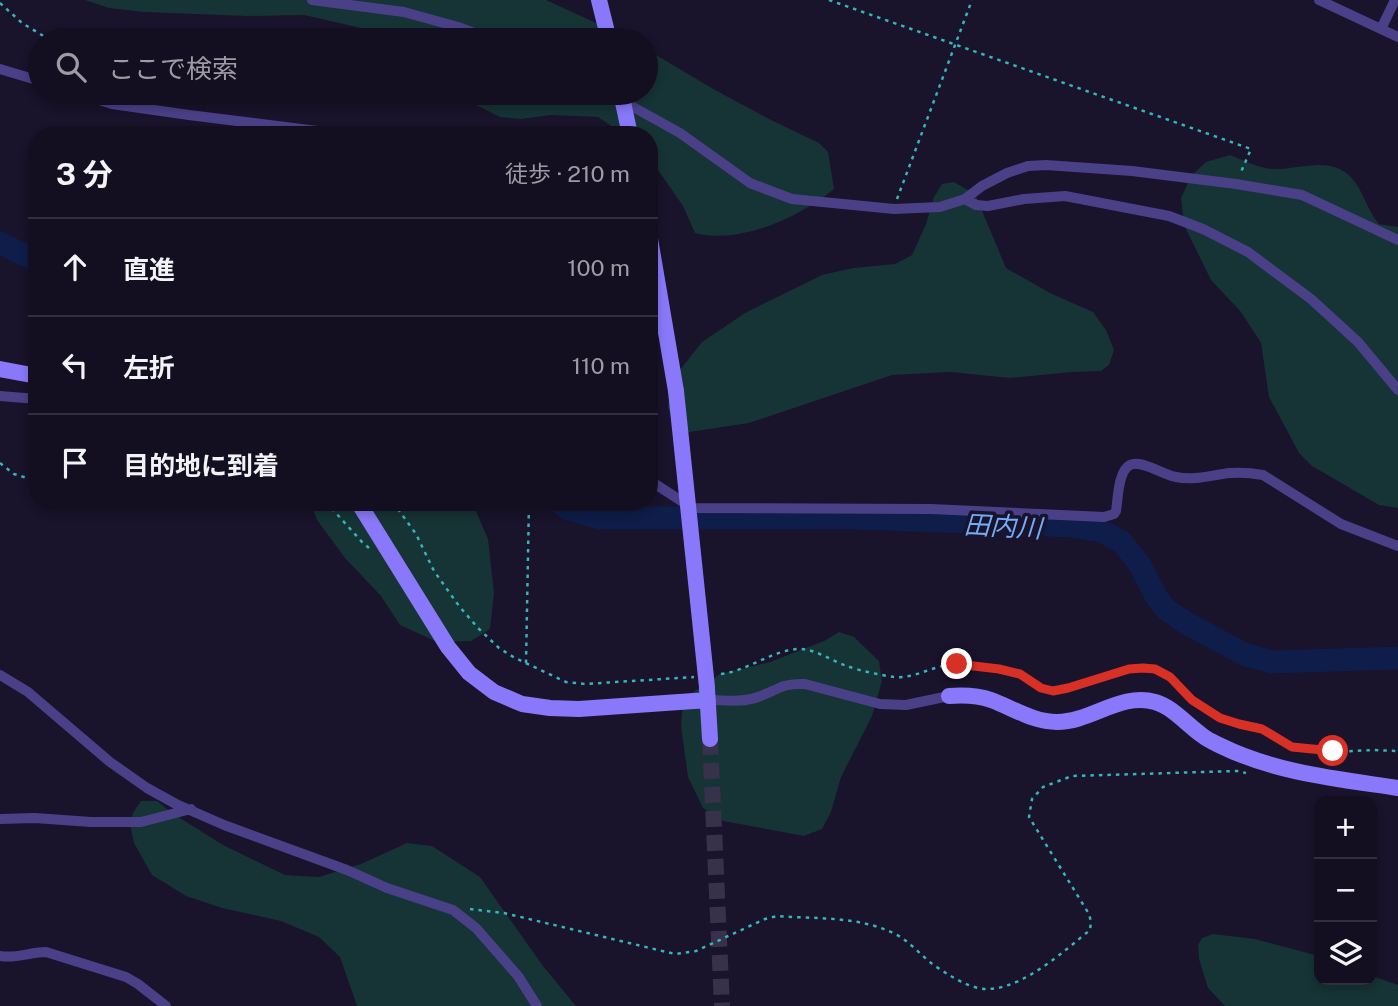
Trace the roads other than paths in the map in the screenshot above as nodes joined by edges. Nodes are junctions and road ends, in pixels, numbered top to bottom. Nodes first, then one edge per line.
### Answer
1 (312, 0) edge
2 (599, 0) edge
3 (1319, 0) edge
4 (1395, 0) edge
5 (461, 28) edge
6 (605, 28) edge
7 (1381, 29) junction
8 (1398, 37) edge
9 (0, 69) edge
10 (28, 77) edge
11 (118, 105) edge
12 (621, 105) edge
13 (634, 105) edge
14 (279, 126) edge
15 (627, 126) edge
16 (965, 199) junction
17 (1398, 240) edge
18 (658, 286) edge
19 (0, 369) edge
20 (28, 372) edge
21 (1398, 390) edge
22 (0, 396) edge
23 (28, 398) edge
24 (658, 486) edge
25 (364, 511) edge
26 (1398, 546) edge
27 (0, 675) edge
28 (707, 684) junction
29 (949, 696) joint
30 (710, 738) tunnel mouth
31 (1398, 788) edge
32 (191, 810) junction
33 (0, 819) edge
34 (0, 956) edge
35 (166, 1006) edge
36 (537, 1006) edge

1 - 5 street
2 - 6 street
3 - 7 street
4 - 7 street
7 - 8 street
9 - 10 street
11 - 14 street
12 - 15 street
13 - 16 street
16 - 17 street
16 - 21 street
18 - 28 street, bridge
19 - 20 street
22 - 23 street
24 - 26 street
25 - 28 street
27 - 32 street
28 - 29 street
28 - 30 street
29 - 31 street
32 - 33 street
32 - 36 street
34 - 35 street

